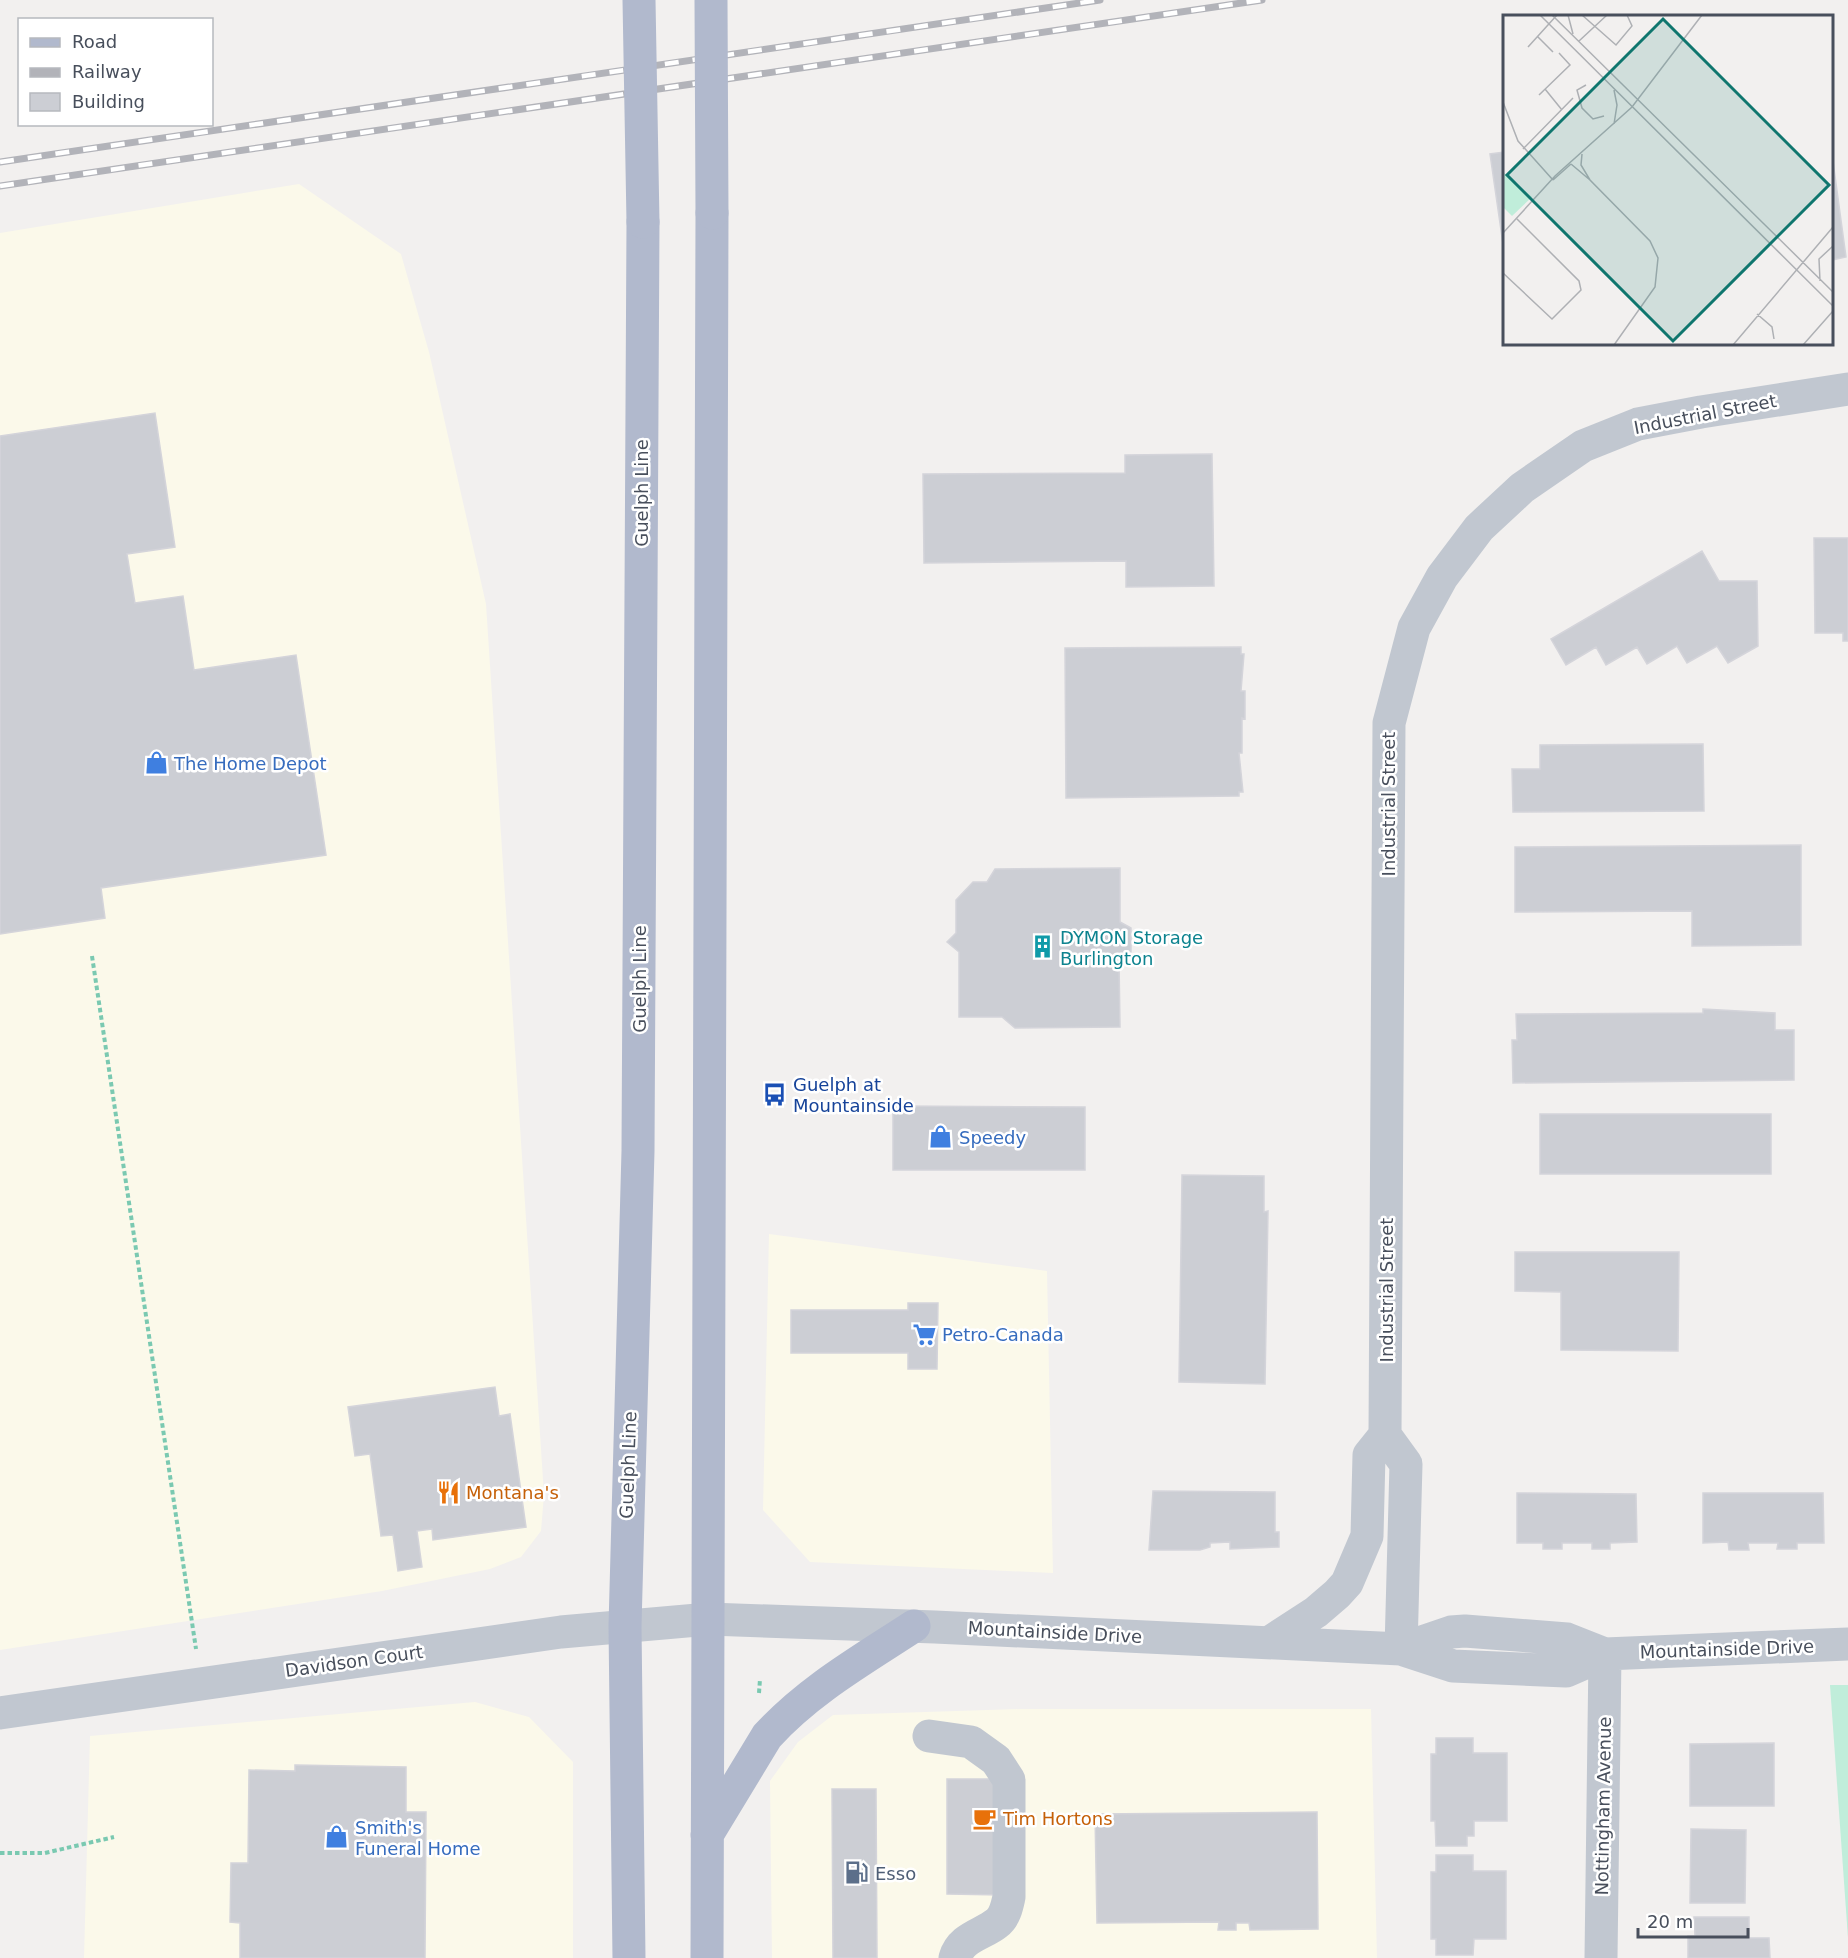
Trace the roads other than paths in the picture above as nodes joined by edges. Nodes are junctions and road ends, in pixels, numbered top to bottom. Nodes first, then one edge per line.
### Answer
1 (639, 0) edge
2 (711, 0) edge
3 (1848, 389) edge
4 (1385, 1435) junction
5 (709, 1619) junction
6 (624, 1626) junction
7 (914, 1626) junction
8 (1270, 1642) junction
9 (1848, 1644) edge
10 (1401, 1649) junction
11 (1605, 1654) junction
12 (0, 1713) edge
13 (929, 1736) dead end
14 (707, 1835) junction
15 (629, 1958) edge
16 (707, 1958) edge
17 (955, 1958) edge
18 (1601, 1958) edge

1 - 6 main road, Guelph Line, bridge
2 - 5 main road, bridge
3 - 4 street, Industrial Street
4 - 8 street
4 - 10 street
5 - 6 street, Davidson Court
5 - 7 street, Mountainside Drive
5 - 14 main road
6 - 12 street, Davidson Court
6 - 15 main road, Guelph Line
7 - 8 street, Mountainside Drive
7 - 14 main road
8 - 10 street, Mountainside Drive
9 - 11 street, Mountainside Drive
10 - 11 street, Mountainside Drive
11 - 18 street, Nottingham Avenue
13 - 17 street
14 - 16 main road

